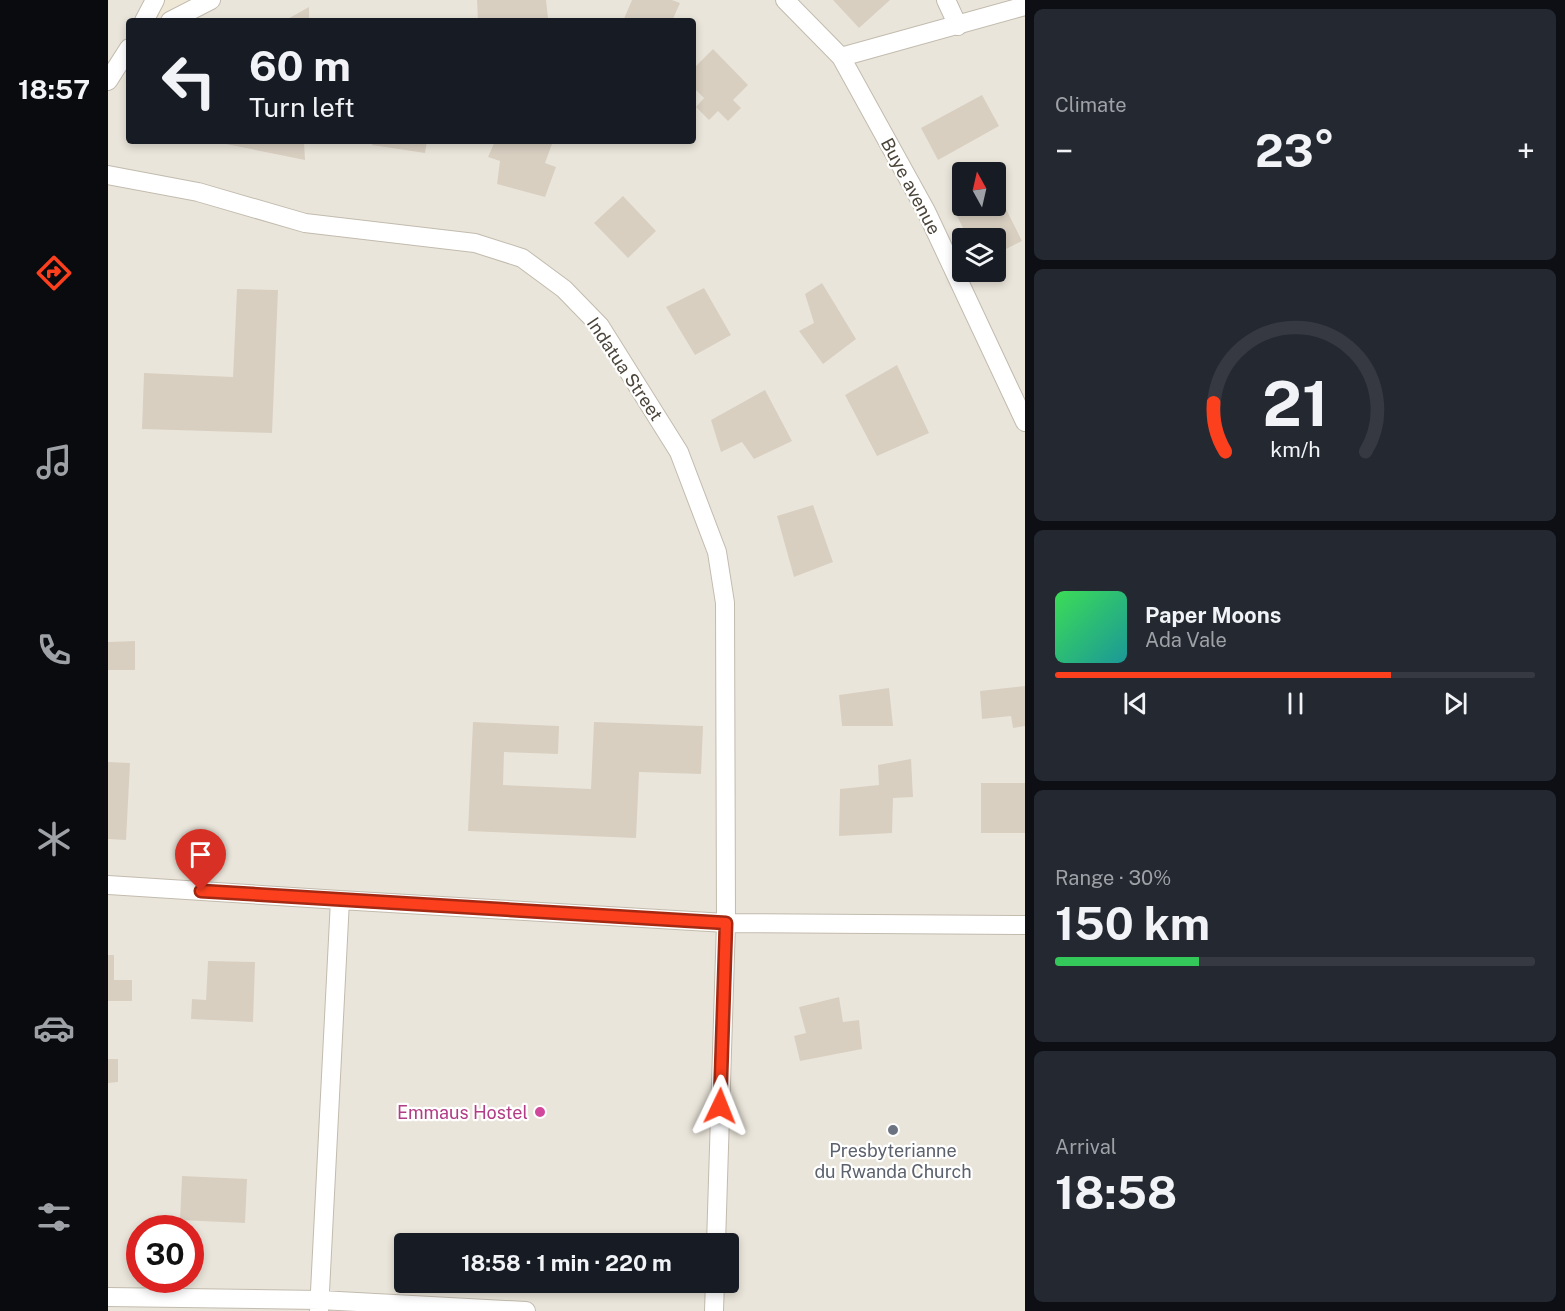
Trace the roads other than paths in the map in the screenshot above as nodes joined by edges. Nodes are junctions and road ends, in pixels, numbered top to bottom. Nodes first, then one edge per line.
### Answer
1 (155, 0) edge
2 (211, 0) edge
3 (785, 0) edge
4 (946, 0) edge
5 (1025, 6) edge
6 (146, 18) edge
7 (176, 18) edge
8 (958, 26) junction
9 (126, 53) edge
10 (841, 57) junction
11 (108, 81) edge
12 (108, 175) edge
13 (1025, 422) edge
14 (108, 885) edge
15 (340, 900) junction
16 (726, 923) junction
17 (1025, 925) edge
18 (716, 1233) edge
19 (715, 1293) edge
20 (108, 1297) edge
21 (320, 1306) edge
22 (526, 1311) edge
23 (714, 1311) edge

1 - 6 street
2 - 7 street
3 - 10 street, Buye avenue
4 - 8 street
5 - 8 street
8 - 10 street
9 - 11 street
10 - 13 street, Buye avenue
12 - 16 street, Indatua Street
14 - 15 street
15 - 16 street
15 - 21 street
16 - 17 street
16 - 18 street, Indatua Street
19 - 23 street
20 - 21 street
21 - 22 street

